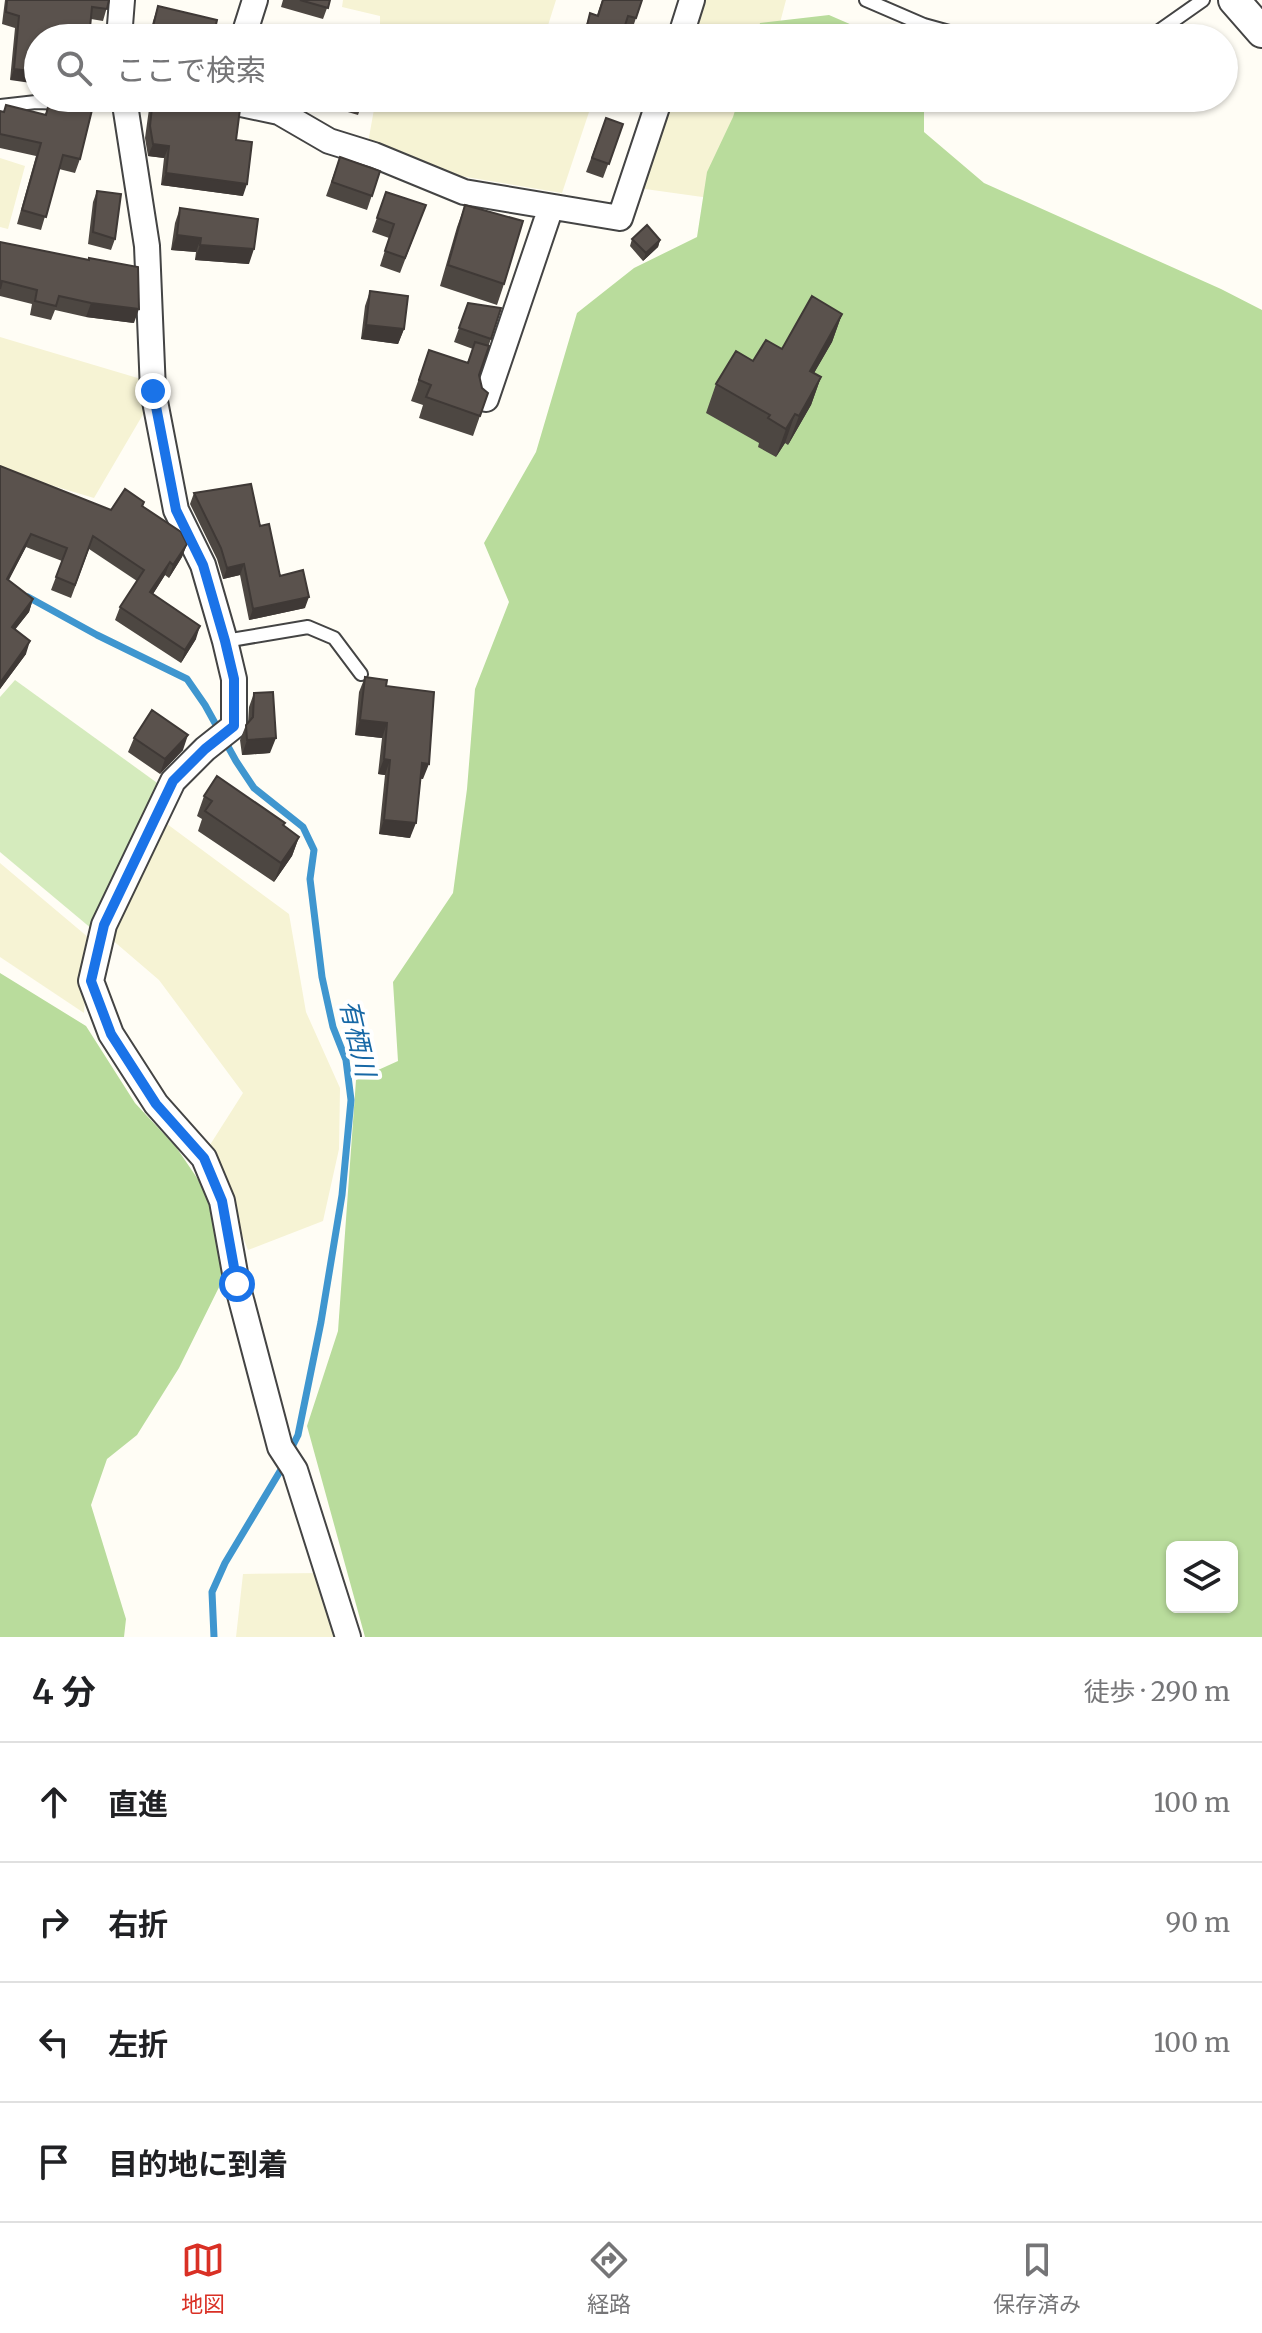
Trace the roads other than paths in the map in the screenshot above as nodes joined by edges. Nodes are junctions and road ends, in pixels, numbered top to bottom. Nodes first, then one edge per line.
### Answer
1 (122, 0) edge
2 (255, 0) edge
3 (692, 0) edge
4 (866, 0) edge
5 (1203, 0) edge
6 (1234, 0) edge
7 (120, 24) edge
8 (247, 24) edge
9 (684, 24) edge
10 (922, 24) edge
11 (1169, 24) edge
12 (1262, 32) edge
13 (24, 103) edge
14 (0, 106) edge
15 (123, 112) edge
16 (279, 112) edge
17 (655, 112) edge
18 (551, 207) junction
19 (486, 399) edge
20 (225, 641) junction
21 (361, 674) dead end
22 (348, 1637) edge

1 - 7 street
2 - 8 street
3 - 9 street
4 - 10 lane
5 - 11 lane
6 - 12 street
13 - 14 lane
15 - 20 street
16 - 18 street
17 - 18 street
18 - 19 street
20 - 21 lane
20 - 22 street

